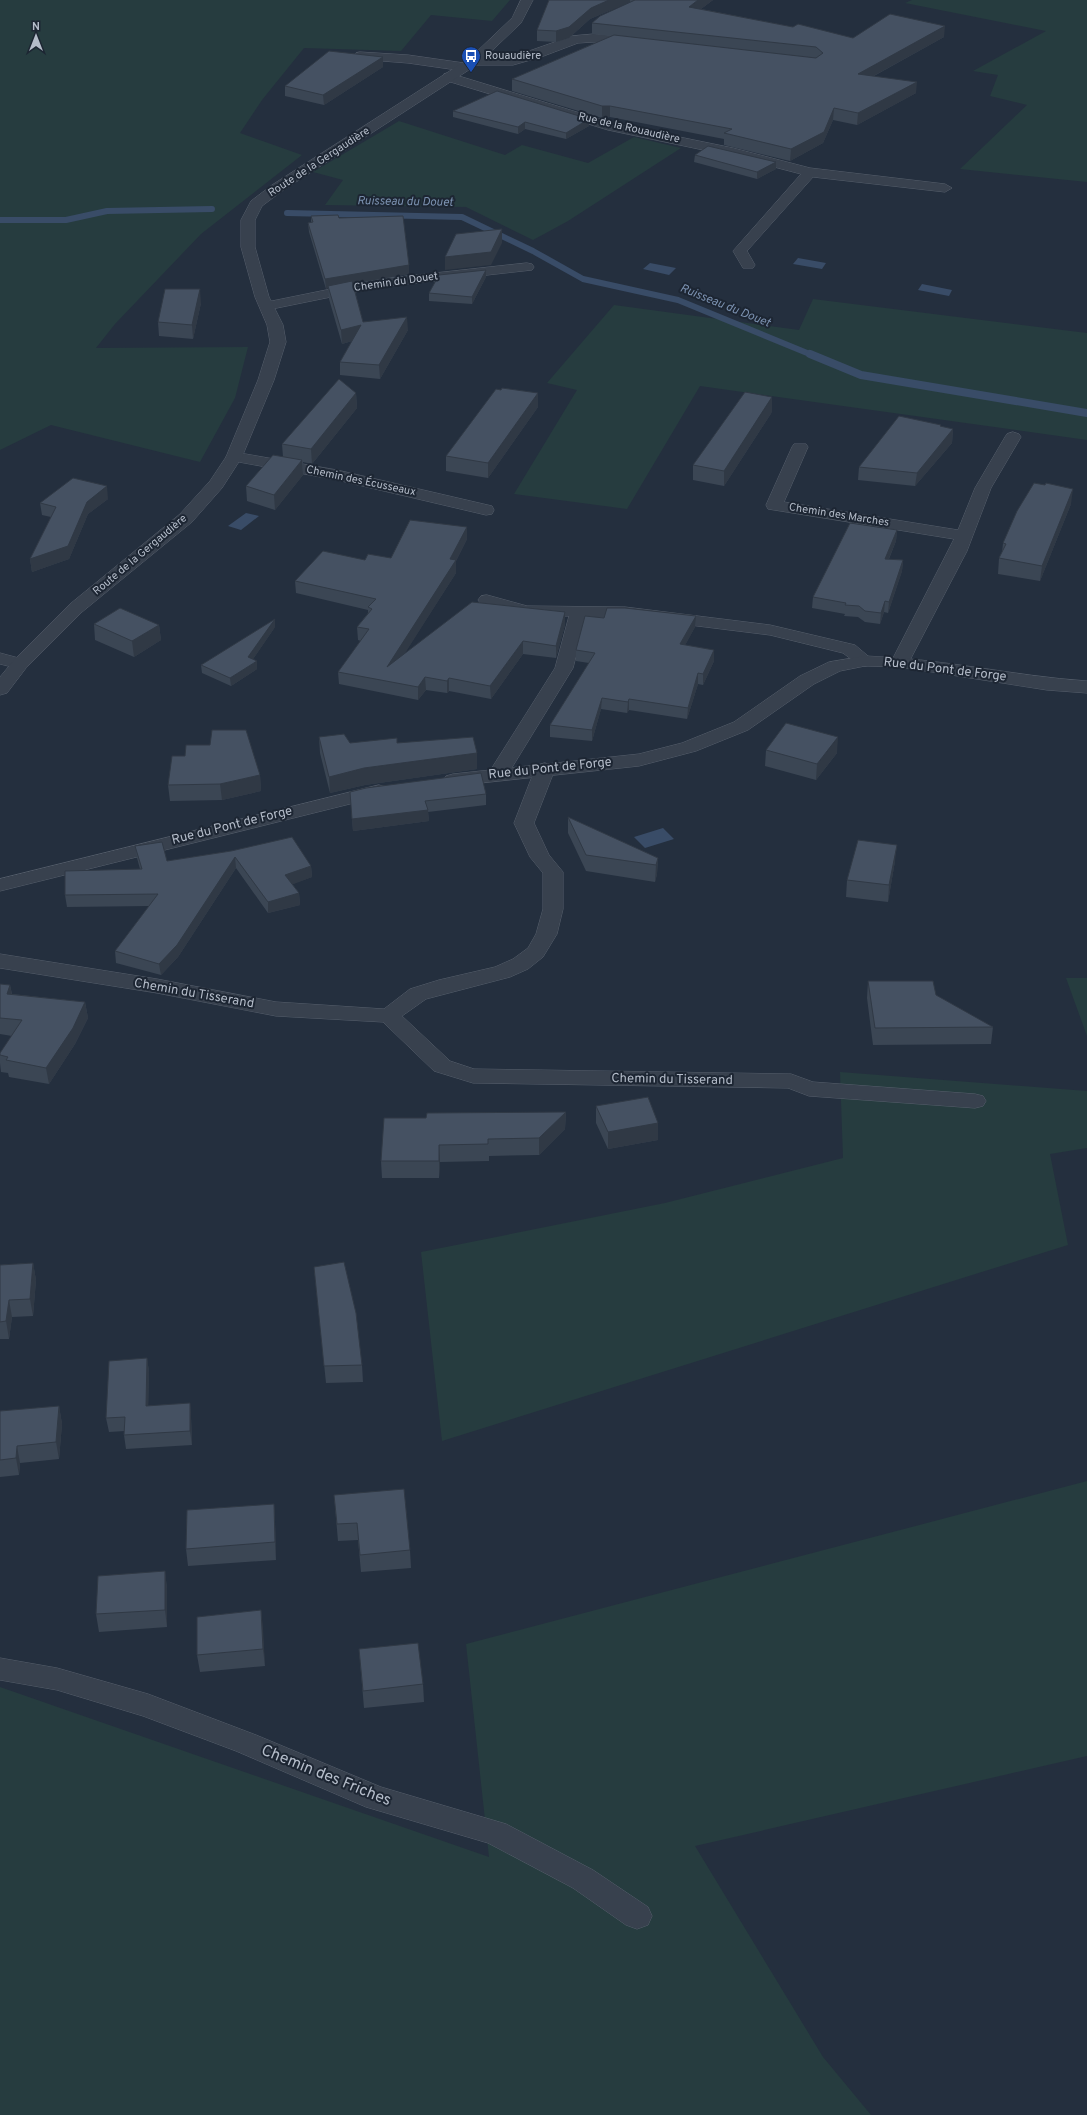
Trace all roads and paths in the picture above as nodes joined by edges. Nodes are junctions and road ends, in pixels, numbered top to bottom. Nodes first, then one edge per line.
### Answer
1 (527, 0) edge
2 (590, 27) dead end
3 (576, 39) junction
4 (651, 44) edge
5 (360, 56) edge
6 (469, 64) junction
7 (449, 77) junction
8 (810, 172) junction
9 (945, 188) dead end
10 (748, 265) dead end
11 (527, 267) dead end
12 (266, 306) junction
13 (1013, 437) dead end
14 (800, 447) dead end
15 (234, 457) junction
16 (486, 510) dead end
17 (965, 536) junction
18 (487, 600) dead end
19 (579, 611) junction
20 (0, 658) edge
21 (865, 661) junction
22 (900, 662) junction
23 (20, 664) junction
24 (1087, 688) edge
25 (0, 689) edge
26 (545, 769) junction
27 (498, 774) junction
28 (435, 783) edge
29 (396, 788) edge
30 (0, 885) edge
31 (0, 961) edge
32 (389, 1016) junction
33 (975, 1101) dead end
34 (0, 1669) edge
35 (637, 1916) dead end

1 - 6 street, Route de la Gergaudière
2 - 3 street
3 - 4 street
3 - 6 street
5 - 6 street
6 - 7 street, Route de la Gergaudière
7 - 8 street, Rue de la Rouaudière
7 - 12 street, Route de la Gergaudière
8 - 9 street, Rue de la Rouaudière
8 - 10 street
11 - 12 street, Chemin du Douet
12 - 15 street, Route de la Gergaudière
13 - 17 street
14 - 17 street, Chemin des Marches
15 - 16 street, Chemin des Écusseaux
15 - 23 street, Route de la Gergaudière
17 - 22 street
18 - 19 street
19 - 21 street
19 - 27 street
20 - 23 street
21 - 22 street, Rue du Pont de Forge
21 - 26 street, Rue du Pont de Forge
22 - 24 street, Rue du Pont de Forge
23 - 25 street, Route de la Gergaudière
26 - 27 street, Rue du Pont de Forge
26 - 32 street
27 - 28 street, Rue du Pont de Forge
29 - 30 street, Rue du Pont de Forge
31 - 32 street, Chemin du Tisserand
32 - 33 street, Chemin du Tisserand
34 - 35 street, Chemin des Friches

